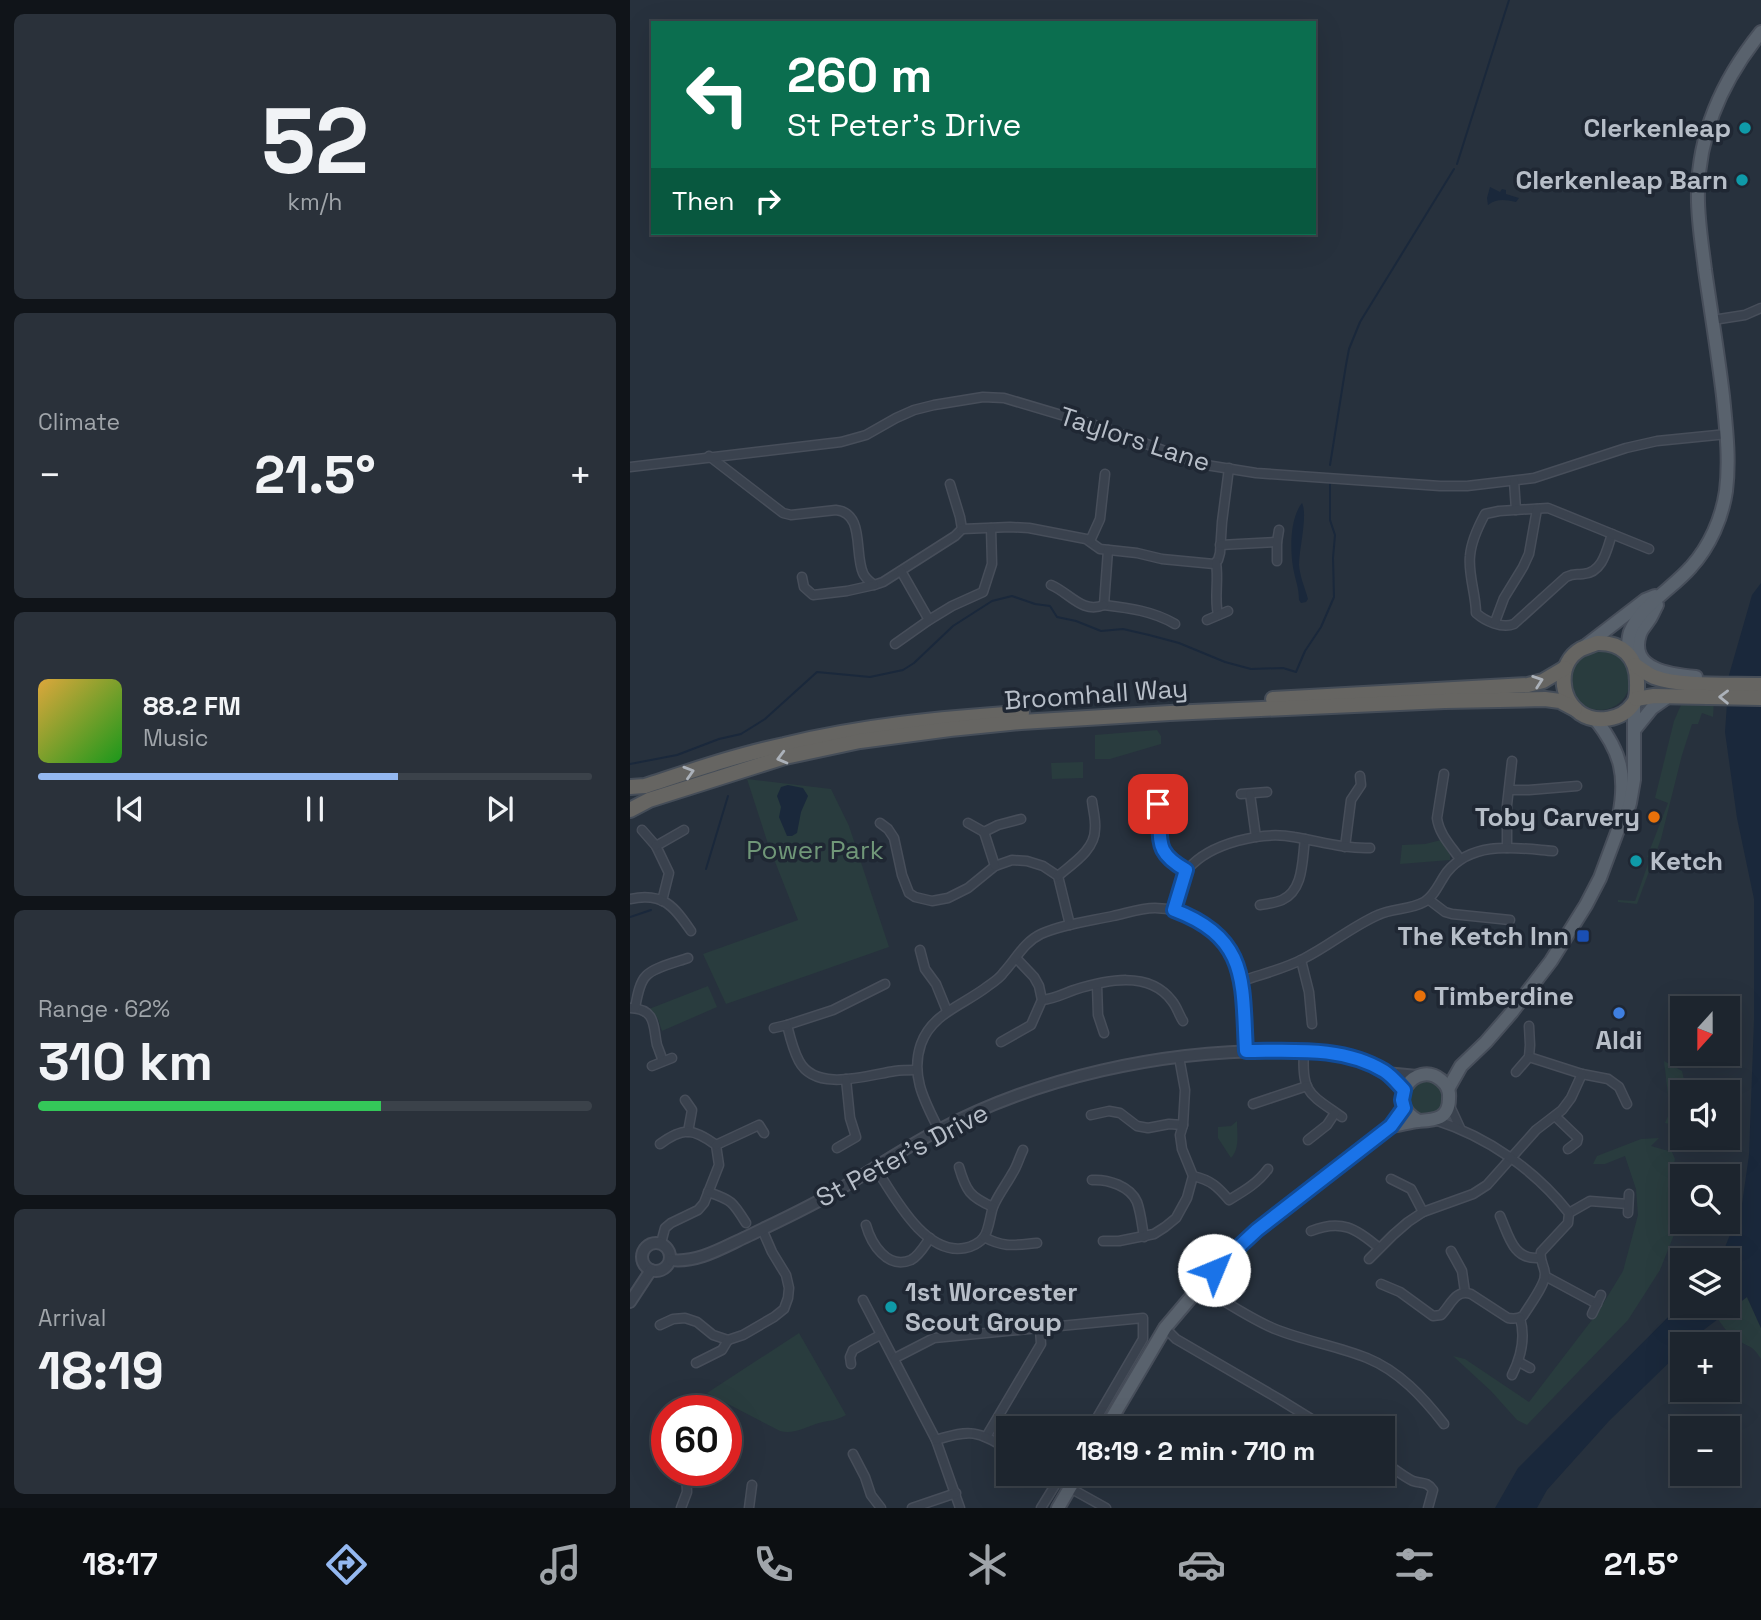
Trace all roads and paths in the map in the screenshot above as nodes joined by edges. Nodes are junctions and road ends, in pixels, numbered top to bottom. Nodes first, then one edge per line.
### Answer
1 (1761, 32) edge
2 (1761, 308) edge
3 (1713, 320) junction
4 (1727, 434) junction
5 (709, 456) junction
6 (630, 467) edge
7 (1229, 468) junction
8 (1105, 474) dead end
9 (1514, 481) junction
10 (950, 484) dead end
11 (1537, 509) junction
12 (1516, 510) junction
13 (991, 528) junction
14 (961, 529) junction
15 (1279, 530) dead end
16 (1612, 534) junction
17 (1090, 541) junction
18 (1277, 542) junction
19 (1220, 545) junction
20 (1650, 549) dead end
21 (1108, 550) junction
22 (1277, 561) dead end
23 (1216, 563) junction
24 (901, 571) junction
25 (802, 577) dead end
26 (874, 585) junction
27 (1051, 585) dead end
28 (1663, 592) junction
29 (1104, 605) junction
30 (1228, 611) dead end
31 (1218, 615) junction
32 (929, 620) junction
33 (1207, 620) dead end
34 (1494, 622) junction
35 (1175, 624) dead end
36 (895, 644) dead end
37 (1581, 649) junction
38 (1631, 659) junction
39 (1565, 668) junction
40 (1698, 680) junction
41 (1761, 685) edge
42 (1669, 696) junction
43 (1761, 698) edge
44 (1635, 701) junction
45 (1575, 709) junction
46 (1596, 720) junction
47 (1634, 730) junction
48 (1513, 761) dead end
49 (1444, 774) dead end
50 (1161, 782) dead end
51 (1364, 783) dead end
52 (1577, 786) dead end
53 (630, 788) edge
54 (1510, 790) junction
55 (1267, 792) dead end
56 (1091, 801) dead end
57 (630, 810) edge
58 (1021, 819) dead end
59 (894, 820) dead end
60 (880, 823) dead end
61 (968, 823) dead end
62 (1619, 827) junction
63 (888, 829) junction
64 (684, 830) dead end
65 (642, 831) dead end
66 (984, 832) junction
67 (1256, 836) junction
68 (1306, 839) junction
69 (656, 846) junction
70 (1345, 847) junction
71 (1370, 848) dead end
72 (1507, 848) junction
73 (1553, 850) dead end
74 (1460, 859) junction
75 (995, 866) junction
76 (1186, 870) junction
77 (1058, 876) junction
78 (630, 899) edge
79 (1428, 900) junction
80 (662, 901) junction
81 (1174, 910) junction
82 (1270, 914) dead end
83 (1510, 920) dead end
84 (1070, 925) junction
85 (691, 931) dead end
86 (920, 950) dead end
87 (688, 958) dead end
88 (1016, 958) junction
89 (1301, 960) junction
90 (1242, 981) junction
91 (885, 984) dead end
92 (1097, 985) junction
93 (1042, 1000) junction
94 (632, 1008) edge
95 (947, 1011) junction
96 (1170, 1020) dead end
97 (1312, 1024) dead end
98 (787, 1025) junction
99 (1031, 1025) junction
100 (1528, 1026) dead end
101 (774, 1028) dead end
102 (1038, 1032) dead end
103 (1104, 1033) dead end
104 (1001, 1042) dead end
105 (1246, 1051) junction
106 (1304, 1051) junction
107 (1179, 1057) junction
108 (1529, 1057) junction
109 (652, 1066) dead end
110 (1461, 1066) junction
111 (917, 1070) junction
112 (1516, 1072) dead end
113 (1386, 1073) junction
114 (1583, 1074) junction
115 (1417, 1076) junction
116 (1435, 1076) junction
117 (846, 1079) junction
118 (1627, 1081) dead end
119 (1307, 1086) junction
120 (1619, 1087) junction
121 (1448, 1089) junction
122 (1404, 1090) junction
123 (685, 1100) dead end
124 (1253, 1104) dead end
125 (1449, 1104) junction
126 (1627, 1104) dead end
127 (1404, 1108) junction
128 (1091, 1115) dead end
129 (1555, 1116) junction
130 (1435, 1120) junction
131 (1419, 1121) junction
132 (1183, 1125) junction
133 (1391, 1126) junction
134 (1460, 1128) junction
135 (939, 1130) junction
136 (688, 1132) junction
137 (764, 1133) dead end
138 (1587, 1135) dead end
139 (1578, 1138) junction
140 (1308, 1140) dead end
141 (658, 1145) dead end
142 (716, 1145) junction
143 (837, 1148) dead end
144 (1023, 1150) dead end
145 (1568, 1150) dead end
146 (1511, 1157) junction
147 (875, 1167) junction
148 (959, 1167) dead end
149 (1268, 1168) dead end
150 (1193, 1176) junction
151 (1391, 1179) dead end
152 (1092, 1180) dead end
153 (708, 1192) junction
154 (1629, 1194) dead end
155 (1229, 1200) junction
156 (1222, 1206) dead end
157 (993, 1207) junction
158 (1423, 1212) junction
159 (1569, 1213) junction
160 (1500, 1216) dead end
161 (746, 1223) dead end
162 (866, 1225) dead end
163 (762, 1229) junction
164 (1311, 1231) dead end
165 (984, 1237) junction
166 (1144, 1237) junction
167 (930, 1238) junction
168 (1103, 1241) dead end
169 (1037, 1242) dead end
170 (661, 1243) junction
171 (1379, 1248) junction
172 (1450, 1256) dead end
173 (1539, 1258) junction
174 (1369, 1259) dead end
175 (671, 1260) junction
176 (651, 1270) junction
177 (1545, 1276) junction
178 (1401, 1280) dead end
179 (1381, 1284) dead end
180 (1200, 1286) junction
181 (1395, 1289) junction
182 (1465, 1292) junction
183 (863, 1300) dead end
184 (630, 1302) edge
185 (1592, 1314) dead end
186 (1520, 1318) junction
187 (660, 1325) dead end
188 (1040, 1328) junction
189 (1165, 1328) junction
190 (880, 1335) junction
191 (728, 1340) junction
192 (895, 1358) junction
193 (1519, 1362) junction
194 (696, 1363) dead end
195 (851, 1364) dead end
196 (1530, 1368) dead end
197 (1512, 1375) dead end
198 (1098, 1416) edge
199 (1113, 1416) edge
200 (1307, 1416) edge
201 (1444, 1424) dead end
202 (986, 1437) junction
203 (936, 1440) junction
204 (996, 1443) edge
205 (853, 1454) dead end
206 (1395, 1468) edge
207 (752, 1485) dead end
208 (687, 1486) edge
209 (1059, 1486) edge
210 (1063, 1486) edge
211 (1073, 1486) edge
212 (956, 1493) junction
213 (681, 1508) edge
214 (748, 1508) edge
215 (881, 1508) edge
216 (912, 1508) edge
217 (960, 1508) edge
218 (1041, 1508) edge
219 (1058, 1508) edge
220 (1106, 1508) edge
221 (1428, 1508) edge

1 - 3 main road
2 - 3 street
3 - 4 main road
4 - 9 street, Taylors Lane
4 - 28 main road
5 - 6 street, Taylors Lane
5 - 7 street, Taylors Lane
5 - 26 street
7 - 9 street, Taylors Lane
7 - 19 street
8 - 17 street
9 - 12 street
10 - 14 street
11 - 12 street
11 - 16 street
11 - 34 street
12 - 34 street
13 - 14 street
13 - 17 street
13 - 32 street
14 - 24 street
15 - 18 street
16 - 20 street
16 - 34 street
17 - 21 street
18 - 19 street
18 - 22 street
19 - 23 street
21 - 23 street
21 - 29 street
23 - 31 street
24 - 26 street
24 - 32 street
25 - 26 street
27 - 29 street
28 - 37 main road
28 - 38 main road
28 - 40 main road
29 - 35 street
30 - 31 street
31 - 33 street
32 - 36 street
37 - 38 highway
37 - 39 highway
38 - 40 highway
38 - 44 highway
39 - 45 highway
53 -> 39 highway, Broomhall Way
40 - 41 highway
43 -> 42 highway
42 - 44 highway
42 - 47 main road
44 - 46 highway
44 - 47 main road
45 - 46 highway
45 -> 57 highway, Broomhall Way
46 - 62 main road
47 - 62 main road
48 - 54 street
49 - 74 street
50 - 76 street
51 - 70 street
52 - 54 street
54 - 72 street
55 - 67 street
56 - 77 street
58 - 66 street
59 - 63 street
60 - 63 street
61 - 66 street
62 - 110 main road
63 - 75 street
64 - 69 street
65 - 69 street
66 - 75 street
67 - 68 street
67 - 76 street
68 - 70 street
68 - 82 street
69 - 80 street
70 - 71 street
72 - 73 street
72 - 74 street
74 - 79 street
75 - 77 street
76 - 81 street
77 - 84 street
78 - 80 street
79 - 83 street
79 - 89 street
80 - 85 street
81 - 84 street
81 - 90 street
84 - 88 street
86 - 95 street
87 - 94 street
88 - 93 street
88 - 95 street
89 - 90 street
89 - 97 street
90 - 105 street
91 - 98 street
92 - 93 street
92 - 96 street
92 - 103 street
93 - 99 street
94 - 109 street
95 - 111 street
98 - 101 street
98 - 117 street
99 - 102 street
99 - 104 street
100 - 108 street
105 - 106 street, St Peter's Drive
105 - 107 street, St Peter's Drive
106 - 113 street, St Peter's Drive
106 - 119 street
107 - 132 street
107 - 135 street, St Peter's Drive
108 - 112 street
108 - 114 street
110 - 116 main road
110 - 121 main road
111 - 117 street
111 - 135 street
113 - 115 street, St Peter's Drive
113 - 122 street, St Peter's Drive
114 - 120 street
114 - 129 street
115 - 116 main road
115 - 122 main road
116 - 121 main road
117 - 143 street
118 - 120 street
119 - 124 street
119 - 140 street
120 - 126 street
121 - 125 main road
122 - 127 main road
123 - 136 street
125 - 130 main road
125 - 134 street
127 - 131 main road
127 - 133 main road
128 - 132 street
129 - 139 street
129 - 146 street
130 - 131 main road
130 - 134 street
131 - 133 main road
132 - 150 street
133 - 180 main road
134 - 146 street
135 - 147 street, St Peter's Drive
136 - 141 street
136 - 142 street
137 - 142 street
138 - 139 street
139 - 145 street
142 - 153 street
144 - 157 street
146 - 158 street
146 - 159 street
147 - 163 street, St Peter's Drive
147 - 167 street
148 - 157 street
149 - 155 street
150 - 155 street
150 - 166 street
151 - 158 street
152 - 166 street
153 - 161 street
153 - 170 street
154 - 159 street
155 - 156 street
157 - 165 street
158 - 171 street
159 - 173 street
160 - 173 street
162 - 167 street
163 - 175 street, St Peter's Drive
163 - 191 street
164 - 171 street
165 - 167 street
165 - 169 street
166 - 168 street
170 - 175 street
170 - 176 street
171 - 174 street
172 - 182 street
173 - 177 street
175 - 176 street, St Peter's Drive
176 - 184 street
177 - 185 street
177 - 186 street
178 - 181 street
179 - 181 street
180 - 189 main road
180 - 201 street
181 - 182 street
182 - 186 street
183 - 190 street
186 - 193 street
187 - 191 street
188 - 192 street
188 - 198 street
188 - 202 street
189 - 199 main road
189 - 200 street
190 - 192 street
190 - 195 street
191 - 194 street
192 - 203 street
193 - 196 street
193 - 197 street
202 - 203 street
202 - 204 street
203 - 212 street
205 - 215 street
206 - 221 street
207 - 214 street
208 - 213 street
209 - 218 street
210 - 219 main road
211 - 220 street
212 - 216 street
212 - 217 street

